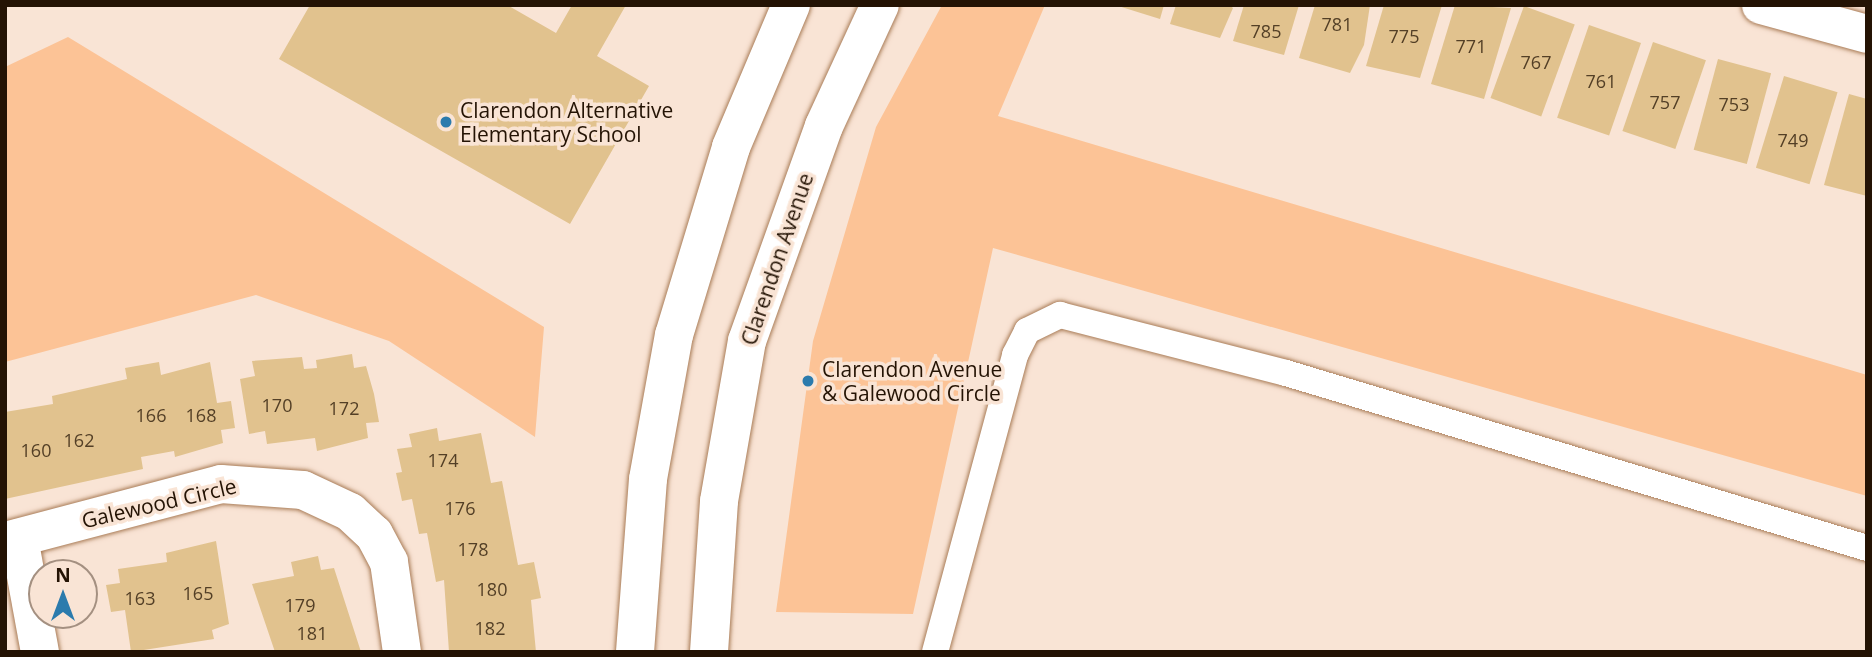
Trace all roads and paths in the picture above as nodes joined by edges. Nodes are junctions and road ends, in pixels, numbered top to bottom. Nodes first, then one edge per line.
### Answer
1 (792, 5) edge
2 (880, 5) edge
3 (1761, 5) edge
4 (1867, 34) edge
5 (12, 540) edge
6 (1867, 548) edge
7 (40, 652) edge
8 (402, 652) edge
9 (635, 652) edge
10 (709, 652) edge
11 (935, 652) edge

1 - 9 main road
2 - 10 main road, Clarendon Avenue
3 - 4 main road
5 - 7 main road, Galewood Circle
5 - 8 main road, Galewood Circle
6 - 11 lane

